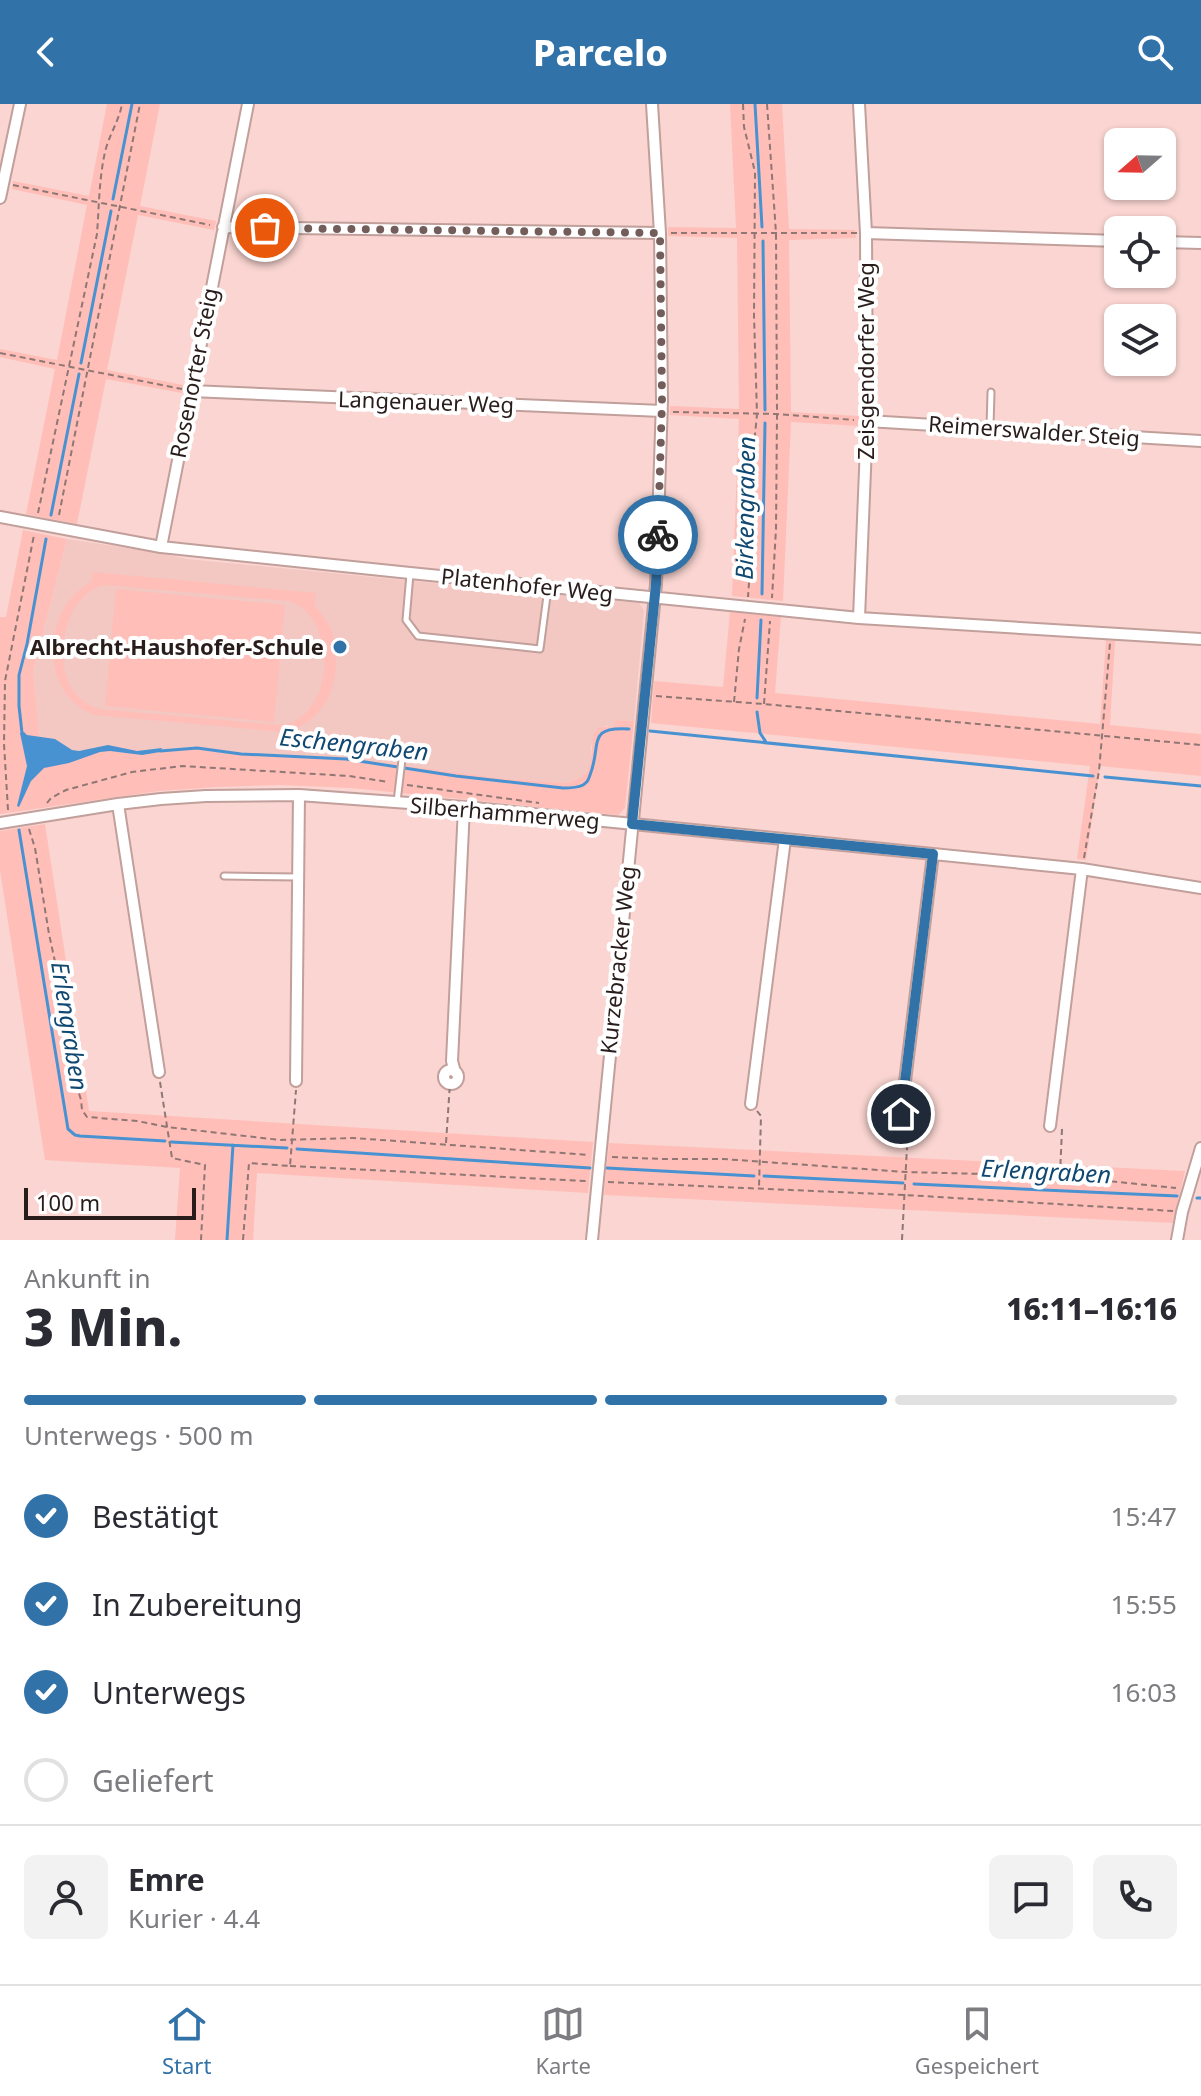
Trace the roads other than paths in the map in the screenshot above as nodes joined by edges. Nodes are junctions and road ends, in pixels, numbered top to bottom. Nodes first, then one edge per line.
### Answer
1 (20, 104) edge
2 (248, 104) edge
3 (652, 104) edge
4 (859, 104) edge
5 (0, 198) edge
6 (223, 227) junction
7 (660, 233) junction
8 (866, 233) junction
9 (1104, 241) edge
10 (1176, 242) edge
11 (1201, 243) edge
12 (191, 391) junction
13 (991, 392) dead end
14 (662, 411) junction
15 (867, 421) junction
16 (990, 428) junction
17 (1201, 441) edge
18 (0, 517) edge
19 (161, 547) junction
20 (410, 573) junction
21 (548, 587) junction
22 (654, 597) junction
23 (859, 618) junction
24 (1201, 639) edge
25 (402, 754) dead end
26 (299, 795) junction
27 (397, 803) junction
28 (118, 804) junction
29 (464, 807) junction
30 (4, 822) edge
31 (632, 824) junction
32 (785, 839) junction
33 (933, 854) junction
34 (1082, 869) junction
35 (224, 876) dead end
36 (299, 877) junction
37 (1201, 888) edge
38 (452, 1068) dead end
39 (159, 1072) road end
40 (296, 1081) road end
41 (751, 1104) road end
42 (901, 1114) road end
43 (1050, 1126) road end
44 (1201, 1148) edge
45 (592, 1240) edge
46 (1177, 1240) edge

1 - 5 street
2 - 6 street, Rosenorter Steig
3 - 7 street, Kurzebracker Weg
4 - 8 street, Zeisgendorfer Weg
6 - 7 street
6 - 12 street, Rosenorter Steig
7 - 14 street, Kurzebracker Weg
8 - 9 street
8 - 15 street, Zeisgendorfer Weg
10 - 11 street
12 - 14 street, Langenauer Weg
12 - 19 street, Rosenorter Steig
13 - 16 lane
14 - 22 street, Kurzebracker Weg
15 - 16 street, Reimerswalder Steig
15 - 23 street, Zeisgendorfer Weg
16 - 17 street, Reimerswalder Steig
18 - 19 street, Platenhofer Weg
19 - 20 street, Platenhofer Weg
20 - 21 street, Platenhofer Weg
20 - 21 lane
21 - 22 street, Platenhofer Weg
22 - 23 street, Platenhofer Weg
22 - 31 street, Kurzebracker Weg
23 - 24 street, Platenhofer Weg
25 - 27 lane
26 - 27 street, Silberhammerweg
26 - 28 street, Silberhammerweg
26 - 36 street
27 - 29 street, Silberhammerweg
28 - 30 street, Silberhammerweg
28 - 39 street
29 - 31 street, Silberhammerweg
29 - 38 street
31 - 32 street, Silberhammerweg
31 - 45 street, Kurzebracker Weg
32 - 33 street, Silberhammerweg
32 - 41 street
33 - 34 street, Silberhammerweg
33 - 42 street
34 - 37 street, Silberhammerweg
34 - 43 street
35 - 36 lane
36 - 40 street
44 - 46 street

